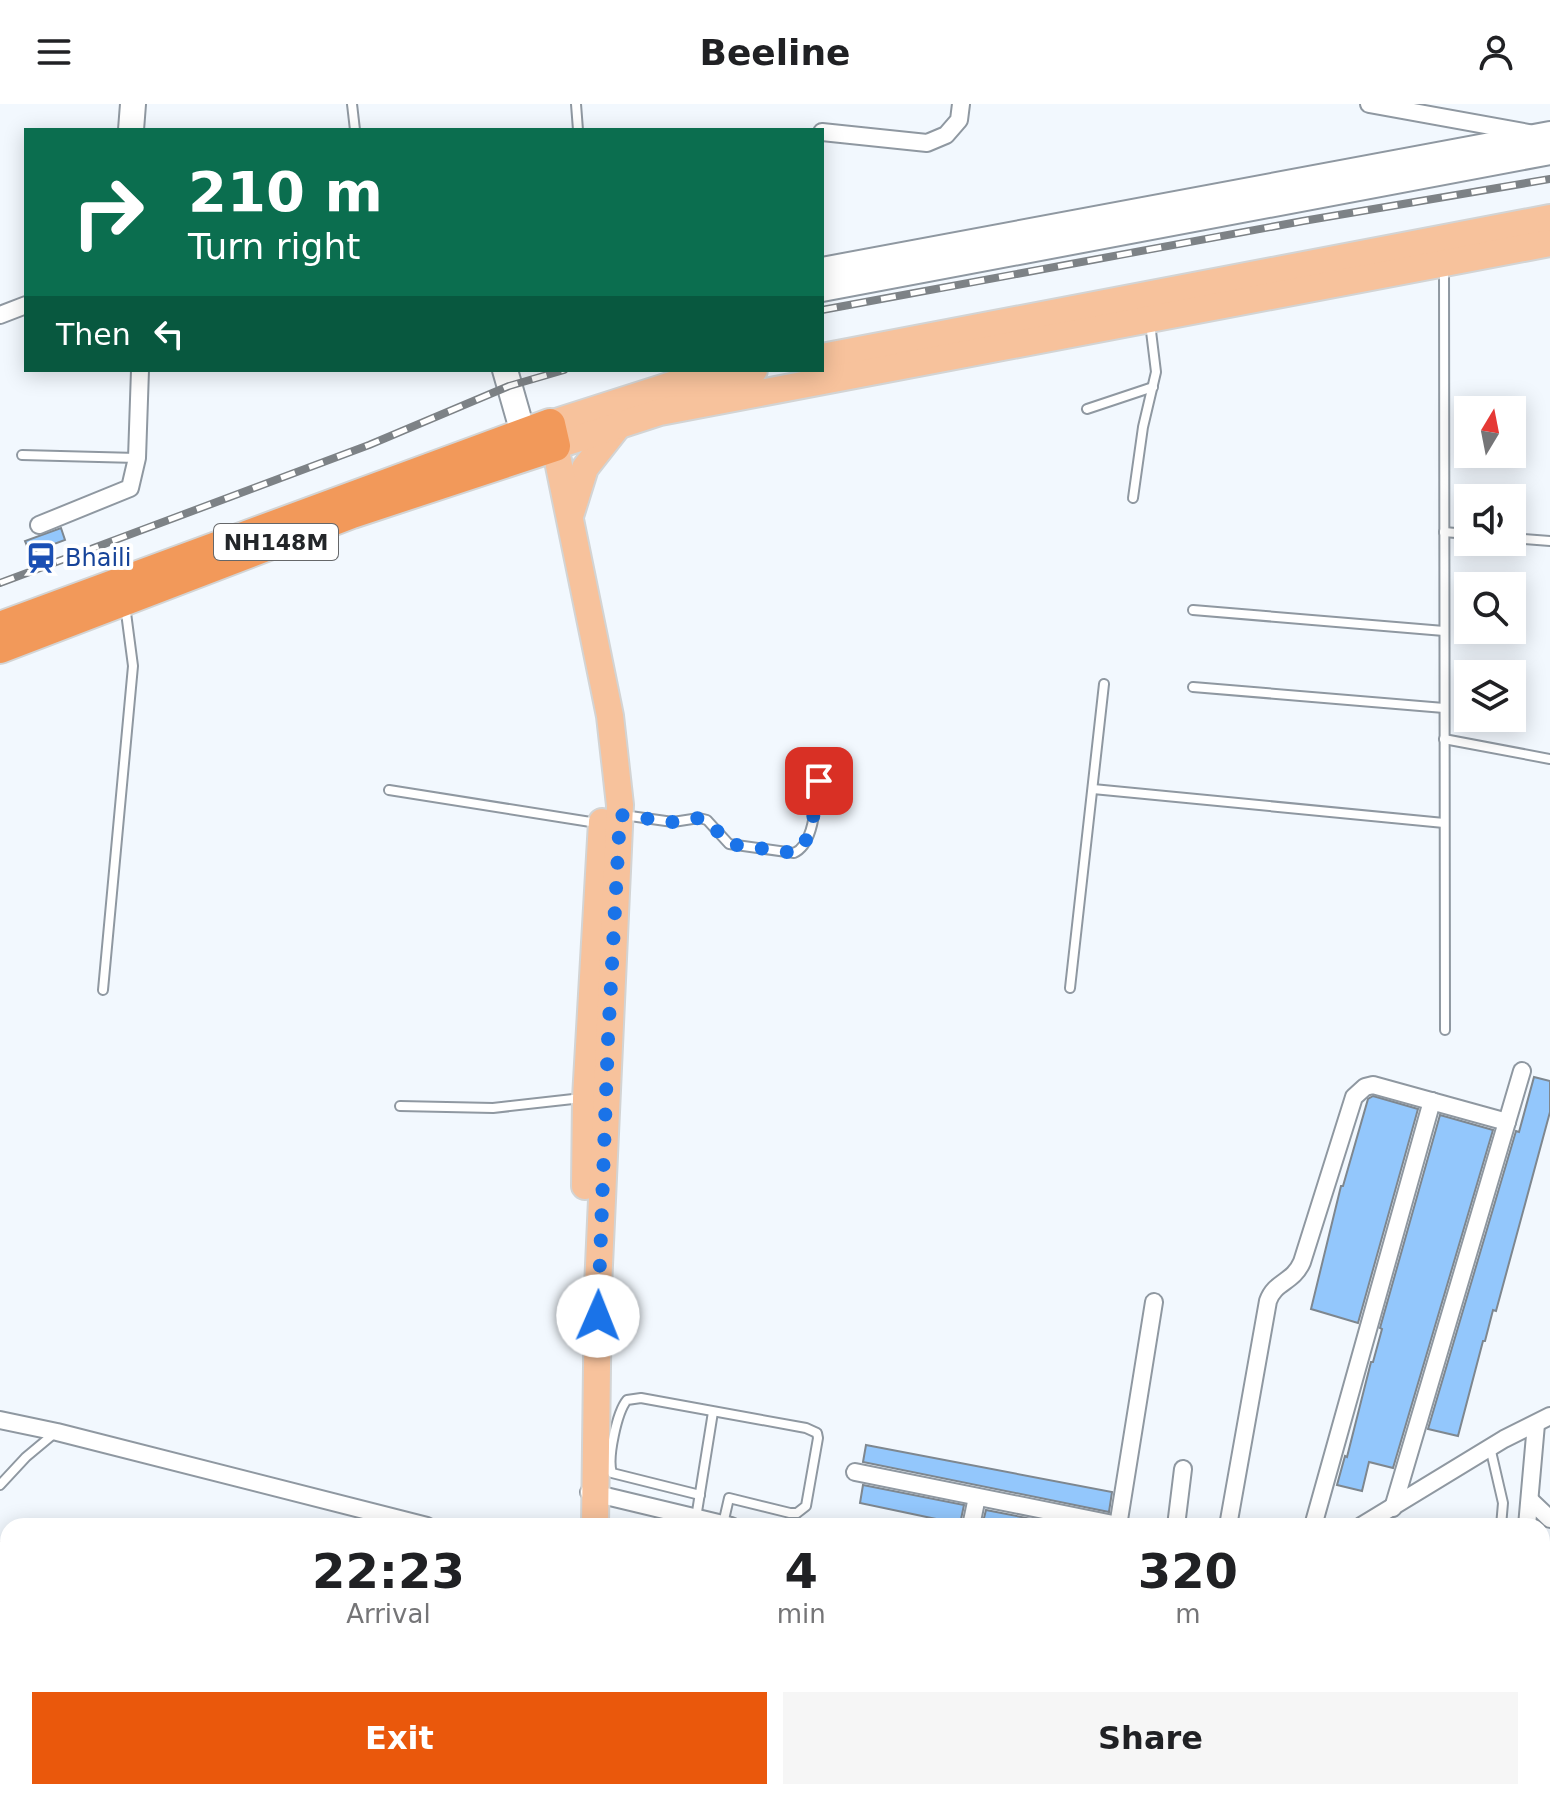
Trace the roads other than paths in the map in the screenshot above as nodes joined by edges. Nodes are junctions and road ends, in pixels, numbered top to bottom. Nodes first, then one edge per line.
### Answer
1 (133, 104) edge
2 (352, 104) edge
3 (576, 104) edge
4 (961, 104) edge
5 (1369, 104) edge
6 (131, 128) edge
7 (355, 128) edge
8 (578, 128) edge
9 (824, 132) edge
10 (1548, 140) edge
11 (1550, 218) edge
12 (1550, 243) edge
13 (1444, 263) junction
14 (824, 270) edge
15 (824, 289) edge
16 (24, 306) edge
17 (0, 315) edge
18 (1149, 319) junction
19 (824, 357) edge
20 (140, 372) edge
21 (506, 372) edge
22 (743, 372) edge
23 (1153, 387) junction
24 (1087, 409) dead end
25 (618, 426) junction
26 (541, 436) junction
27 (22, 455) dead end
28 (137, 458) junction
29 (1133, 498) dead end
30 (570, 518) junction
31 (39, 525) dead end
32 (1444, 532) junction
33 (1454, 533) edge
34 (1526, 539) edge
35 (1550, 541) edge
36 (125, 600) junction
37 (1193, 610) dead end
38 (0, 627) edge
39 (1444, 631) junction
40 (0, 648) edge
41 (1104, 684) dead end
42 (1193, 687) dead end
43 (1444, 708) junction
44 (1444, 739) junction
45 (1550, 759) edge
46 (819, 781) dead end
47 (1093, 789) junction
48 (389, 790) dead end
49 (604, 820) junction
50 (1444, 823) junction
51 (1070, 988) dead end
52 (103, 990) dead end
53 (1445, 1030) dead end
54 (1522, 1071) dead end
55 (586, 1098) junction
56 (1432, 1101) junction
57 (400, 1106) dead end
58 (1507, 1122) junction
59 (1154, 1302) dead end
60 (713, 1412) junction
61 (0, 1420) edge
62 (1538, 1423) edge
63 (57, 1432) junction
64 (1497, 1443) junction
65 (1183, 1469) dead end
66 (855, 1472) dead end
67 (0, 1485) edge
68 (590, 1492) junction
69 (700, 1495) junction
70 (977, 1497) junction
71 (1530, 1500) junction
72 (1393, 1508) junction
73 (394, 1518) edge
74 (583, 1518) edge
75 (594, 1518) edge
76 (692, 1518) edge
77 (696, 1518) edge
78 (728, 1518) edge
79 (973, 1518) edge
80 (1079, 1518) edge
81 (1119, 1518) edge
82 (1177, 1518) edge
83 (1229, 1518) edge
84 (1315, 1518) edge
85 (1375, 1518) edge
86 (1502, 1518) edge
87 (1528, 1518) edge
88 (1549, 1518) edge

1 - 6 street
2 - 7 lane
3 - 8 lane
4 - 9 street
5 - 10 street
10 - 14 street
10 - 15 street
11 - 19 main road
12 - 13 main road
13 - 18 main road
13 - 32 lane
16 - 17 street
18 - 23 lane
18 - 25 main road
20 - 28 street
21 - 26 street
22 - 26 main road
23 - 24 lane
23 - 29 lane
25 - 26 main road
25 - 30 main road
26 - 30 main road
26 - 36 highway, NH148M
26 - 38 highway, NH148M
26 - 49 main road
27 - 28 lane
28 - 31 street
30 - 49 main road
32 - 33 lane
32 - 39 lane
34 - 35 lane
36 - 40 highway, NH148M
36 - 52 lane
37 - 39 lane
39 - 43 lane
41 - 47 lane
42 - 43 lane
43 - 44 lane
44 - 45 lane
44 - 50 lane
46 - 49 lane
47 - 50 lane
47 - 51 lane
48 - 49 lane
49 - 55 main road
49 - 68 main road
50 - 53 lane
54 - 58 street
55 - 57 lane
55 - 68 main road
56 - 58 street
56 - 83 street
56 - 84 street
58 - 72 street
59 - 81 street
60 - 69 lane
60 - 69 lane
60 - 78 lane
61 - 63 street
62 - 64 street
62 - 71 street
63 - 67 lane
63 - 73 street
64 - 72 street
64 - 86 lane
65 - 82 street
66 - 70 street
68 - 74 main road
68 - 75 main road
68 - 76 street
69 - 77 lane
70 - 79 street
70 - 80 street
71 - 87 street
71 - 88 street
72 - 85 street

